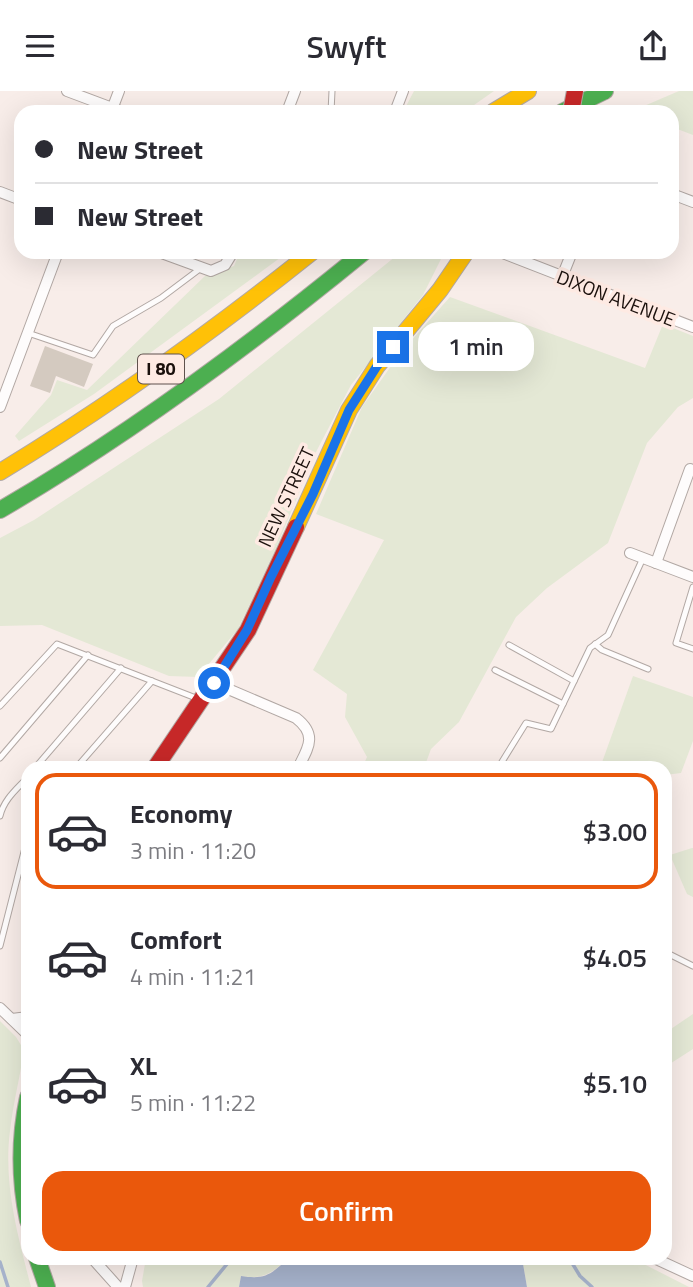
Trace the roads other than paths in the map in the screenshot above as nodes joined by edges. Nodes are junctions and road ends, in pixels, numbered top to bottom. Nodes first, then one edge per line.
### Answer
1 (67, 91) edge
2 (528, 91) edge
3 (605, 91) edge
4 (101, 105) edge
5 (505, 105) edge
6 (576, 105) edge
7 (55, 259) edge
8 (178, 259) edge
9 (230, 259) edge
10 (303, 259) edge
11 (355, 259) edge
12 (461, 259) edge
13 (517, 259) edge
14 (569, 259) edge
15 (196, 266) junction
16 (562, 277) junction
17 (693, 327) edge
18 (28, 333) junction
19 (0, 407) edge
20 (690, 469) dead end
21 (0, 471) edge
22 (0, 510) edge
23 (630, 553) dead end
24 (643, 558) junction
25 (656, 563) junction
26 (693, 577) edge
27 (693, 587) edge
28 (509, 645) dead end
29 (594, 645) junction
30 (693, 649) edge
31 (88, 655) junction
32 (121, 669) junction
33 (648, 669) dead end
34 (495, 670) dead end
35 (152, 681) junction
36 (574, 681) junction
37 (214, 683) junction
38 (202, 701) junction
39 (563, 704) junction
40 (0, 706) edge
41 (0, 758) edge
42 (41, 761) edge
43 (82, 761) edge
44 (160, 761) edge
45 (301, 761) edge
46 (502, 761) edge
47 (21, 784) edge
48 (0, 816) edge
49 (21, 864) edge
50 (0, 946) edge
51 (672, 956) edge
52 (693, 966) edge
53 (0, 1008) edge
54 (21, 1018) edge
55 (12, 1019) junction
56 (21, 1028) edge
57 (21, 1137) edge
58 (21, 1163) edge
59 (39, 1265) edge
60 (98, 1265) edge
61 (131, 1265) edge
62 (669, 1265) edge
63 (693, 1276) edge
64 (47, 1287) edge
65 (118, 1287) edge
66 (125, 1287) edge

1 - 4 street
2 - 5 main road
3 - 6 main road
7 - 18 street
8 - 15 street
9 - 15 street
10 - 21 main road, I 80
11 - 22 main road, I 80
12 - 37 main road, NEW STREET
13 - 16 street, DIXON AVENUE
14 - 16 street
15 - 18 lane
16 - 17 street, DIXON AVENUE
18 - 19 street
20 - 25 street
23 - 24 street
24 - 25 street
24 - 29 lane
25 - 26 street
27 - 30 lane
28 - 36 lane
29 - 33 lane
29 - 36 lane
31 - 32 lane
31 - 40 lane
31 - 41 lane
32 - 35 lane
32 - 42 lane
34 - 39 lane
35 - 38 lane
35 - 43 lane
36 - 39 lane
37 - 38 main road, NEW STREET
37 - 45 street
38 - 44 main road, NEW STREET
39 - 46 lane
47 - 48 lane
49 - 50 lane
51 - 52 lane
53 - 55 street
54 - 55 street
55 - 56 street
57 - 58 main road
59 - 64 main road
60 - 65 street
61 - 66 street
62 - 63 street

